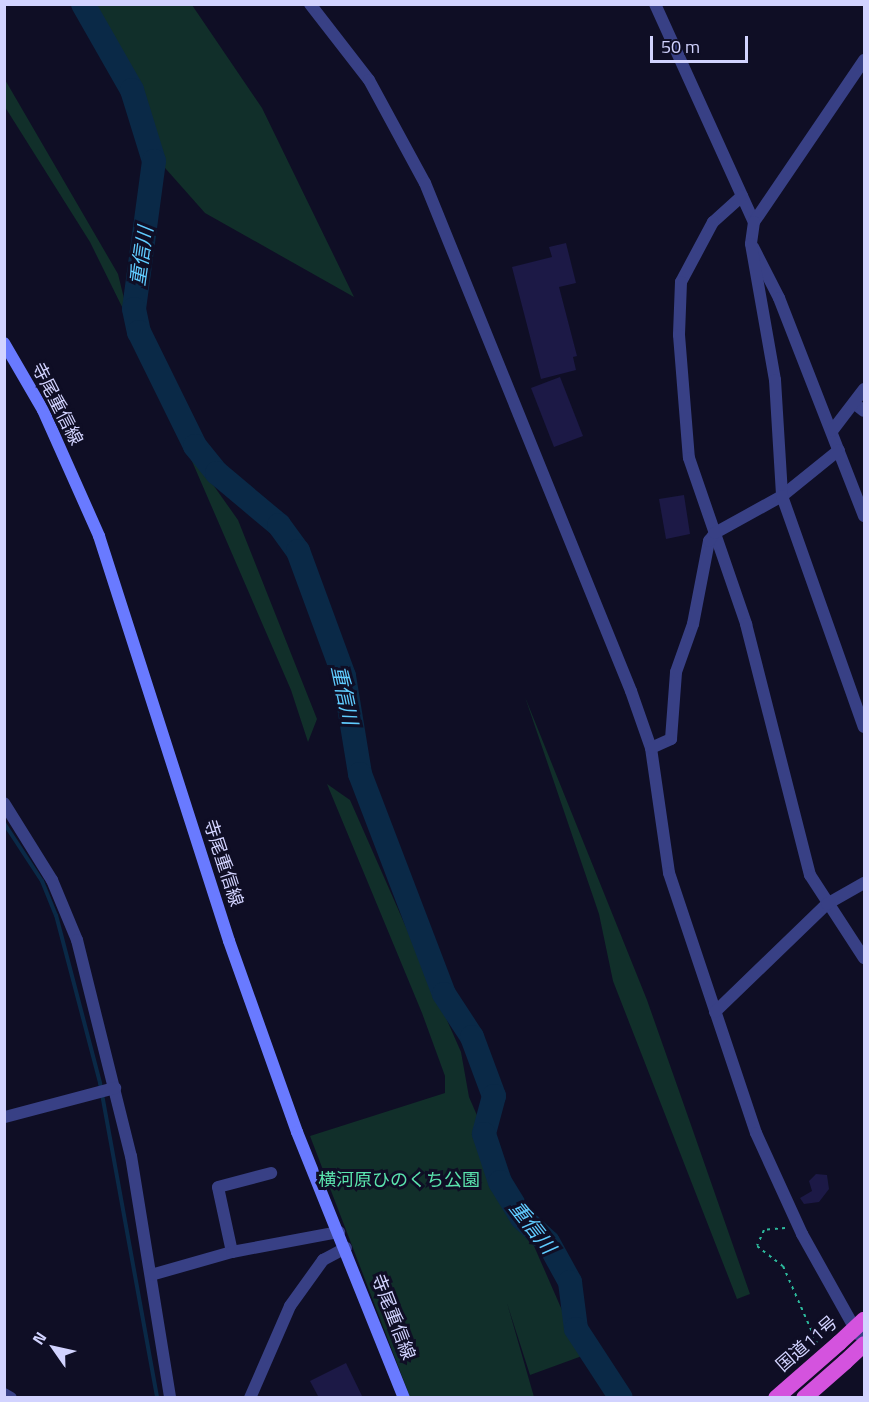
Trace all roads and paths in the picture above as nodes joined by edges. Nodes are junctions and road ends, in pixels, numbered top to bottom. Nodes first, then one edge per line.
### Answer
1 (310, 4) edge
2 (655, 4) edge
3 (864, 60) edge
4 (861, 74) edge
5 (742, 196) junction
6 (754, 222) junction
7 (751, 244) junction
8 (4, 343) edge
9 (864, 389) edge
10 (860, 408) edge
11 (832, 431) junction
12 (839, 450) junction
13 (783, 496) junction
14 (864, 516) edge
15 (715, 533) junction
16 (864, 727) edge
17 (651, 748) junction
18 (4, 803) edge
19 (864, 883) edge
20 (827, 904) junction
21 (864, 958) edge
22 (715, 1012) junction
23 (115, 1088) junction
24 (5, 1117) edge
25 (271, 1173) dead end
26 (339, 1232) junction
27 (802, 1234) junction
28 (346, 1248) junction
29 (232, 1252) junction
30 (151, 1275) junction
31 (860, 1324) edge
32 (864, 1348) edge
33 (818, 1350) dead end
34 (4, 1394) edge
35 (10, 1398) edge
36 (170, 1398) edge
37 (250, 1398) edge
38 (404, 1398) edge
39 (776, 1398) edge
40 (804, 1398) edge

1 - 17 street
2 - 5 street
3 - 4 street
4 - 6 street
5 - 6 street
5 - 15 street
6 - 7 street
7 - 11 street
7 - 13 street
8 - 26 main road, 寺尾重信線
9 - 10 street
10 - 11 street
11 - 12 street
12 - 13 street
12 - 14 street
13 - 15 street
13 - 16 street
15 - 17 street
15 - 20 street
17 - 22 street
18 - 23 street
19 - 20 street
20 - 21 street
20 - 22 street
22 - 27 street
23 - 24 street
23 - 30 street
25 - 29 street
26 - 28 main road, 寺尾重信線
26 - 29 street
27 - 31 street
27 - 33 path
28 - 37 street
28 - 38 main road, 寺尾重信線
29 - 30 street
30 - 36 street
31 - 32 street
31 - 39 highway, 国道11号, bridge
32 - 40 highway, bridge
34 - 35 street

